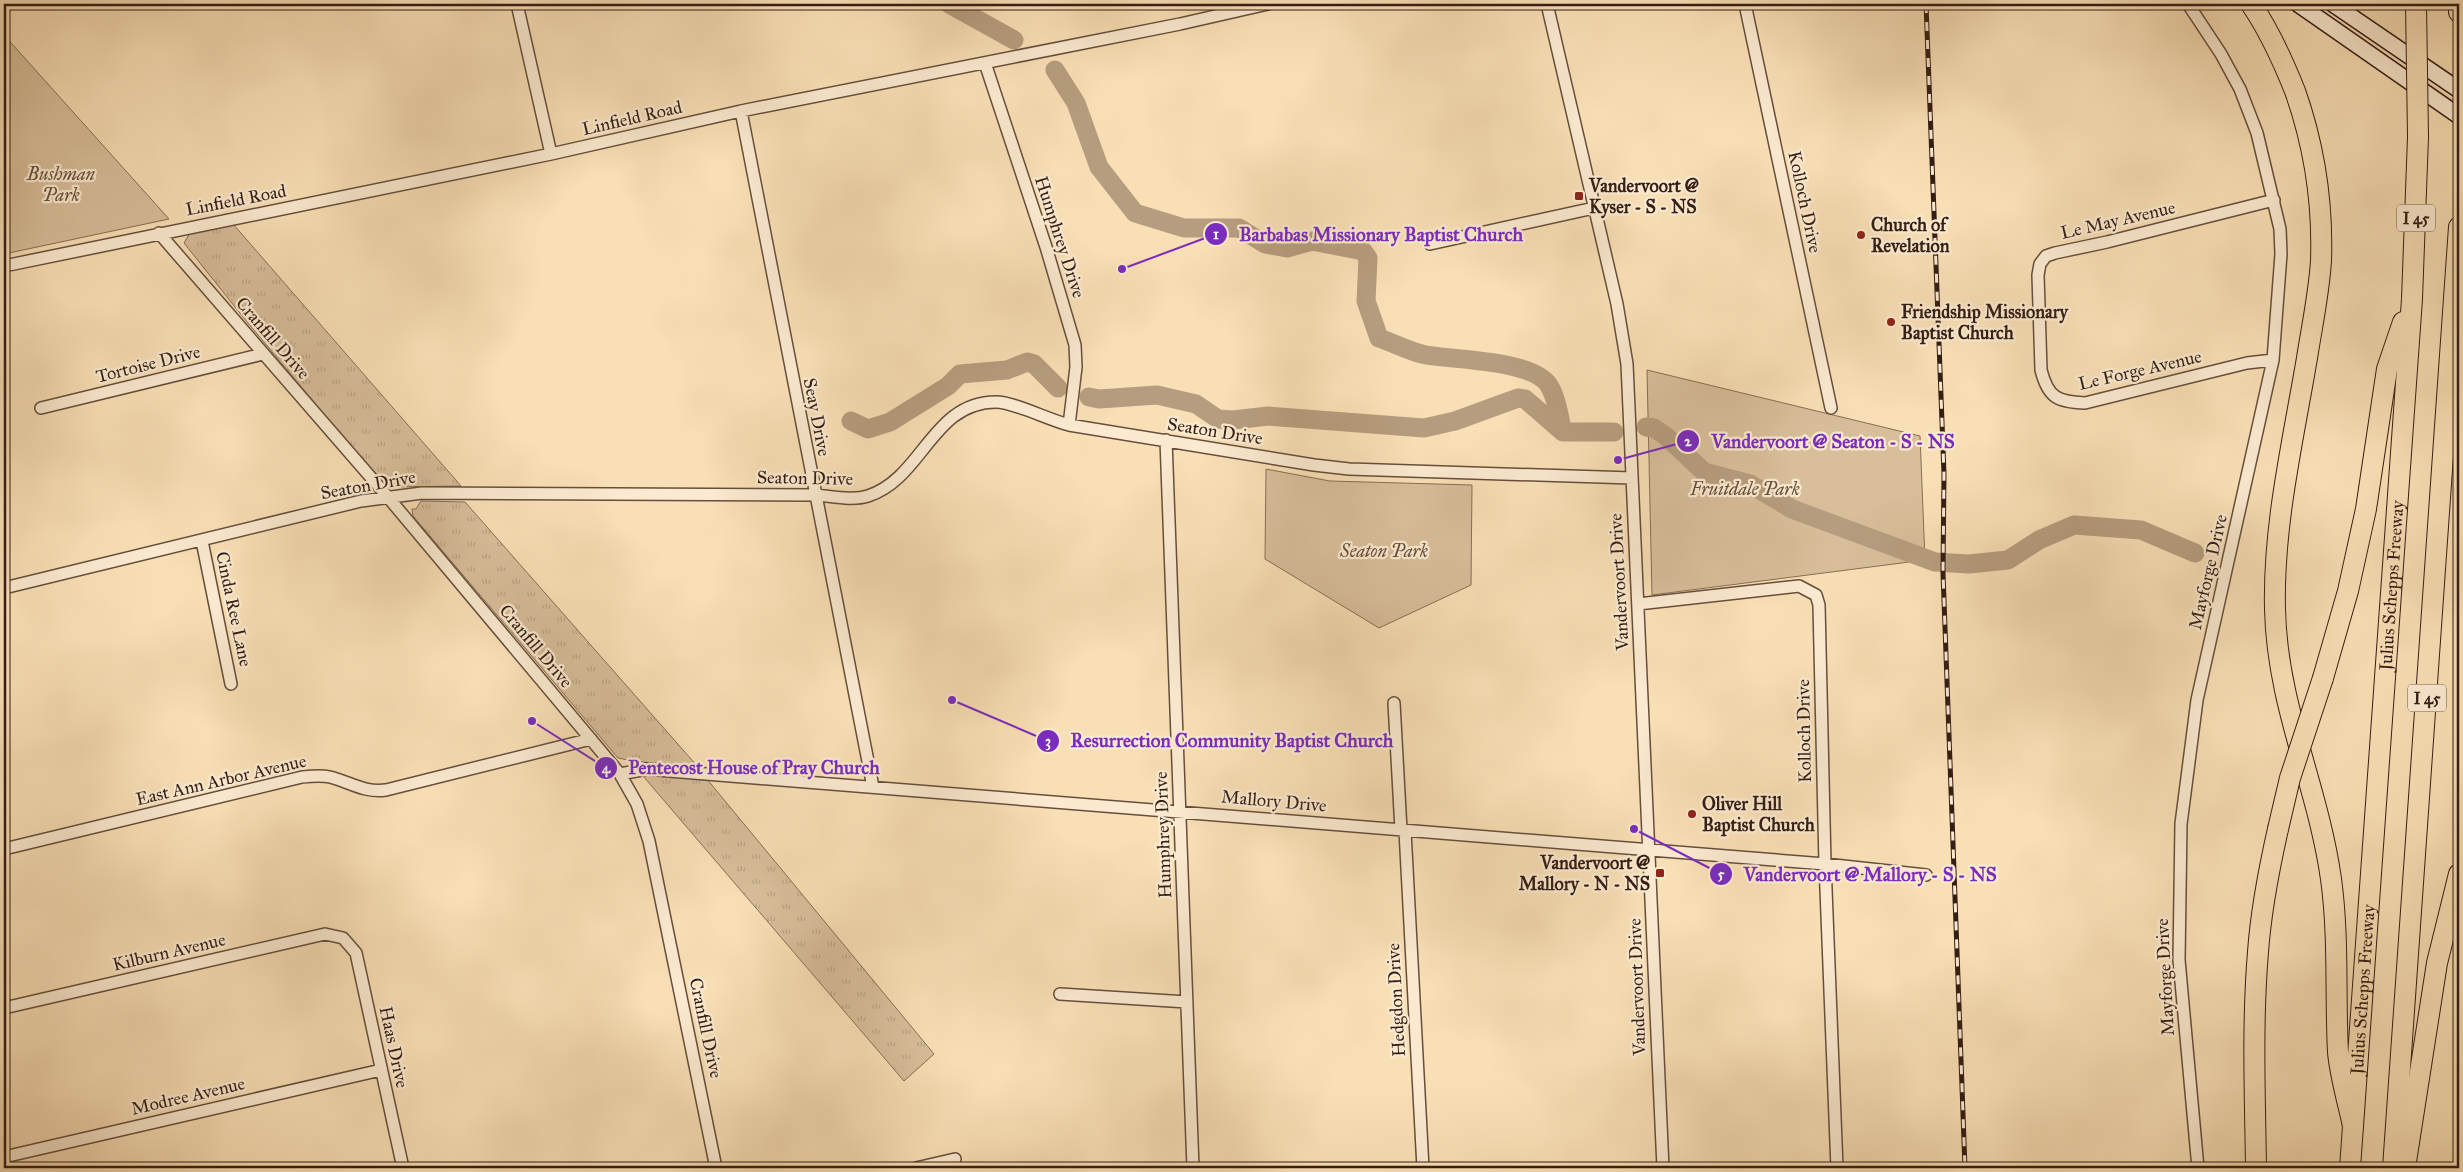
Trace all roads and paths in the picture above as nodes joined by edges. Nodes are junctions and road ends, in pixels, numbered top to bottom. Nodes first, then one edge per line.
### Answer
1 (517, 4) edge
2 (1268, 4) edge
3 (1547, 4) edge
4 (1745, 4) edge
5 (2188, 4) edge
6 (2250, 4) edge
7 (2298, 4) edge
8 (2333, 4) edge
9 (2416, 4) edge
10 (2459, 4) edge
11 (1226, 8) edge
12 (2459, 12) edge
13 (985, 63) junction
14 (2459, 90) edge
15 (740, 112) junction
16 (2459, 116) edge
17 (550, 154) junction
18 (2274, 200) junction
19 (1594, 208) junction
20 (2459, 227) edge
21 (159, 233) junction
22 (1430, 244) dead end
23 (4, 266) edge
24 (2412, 299) junction
25 (2040, 332) joint
26 (263, 354) junction
27 (2273, 360) junction
28 (41, 408) dead end
29 (1830, 408) dead end
30 (1069, 425) junction
31 (1166, 440) junction
32 (1632, 478) junction
33 (815, 495) junction
34 (387, 496) junction
35 (202, 541) junction
36 (4, 588) edge
37 (1638, 604) junction
38 (231, 684) dead end
39 (1394, 702) dead end
40 (591, 739) junction
41 (620, 774) junction
42 (873, 787) junction
43 (1180, 810) junction
44 (1403, 830) junction
45 (4, 849) edge
46 (1650, 850) junction
47 (1825, 864) junction
48 (2459, 874) edge
49 (1926, 876) dead end
50 (343, 938) joint
51 (1060, 994) dead end
52 (1187, 1002) junction
53 (4, 1008) edge
54 (381, 1070) junction
55 (2353, 1126) junction
56 (4, 1157) edge
57 (955, 1159) dead end
58 (403, 1168) edge
59 (716, 1168) edge
60 (916, 1168) edge
61 (1193, 1168) edge
62 (1422, 1168) edge
63 (1663, 1168) edge
64 (1836, 1168) edge
65 (2198, 1168) edge
66 (2256, 1168) edge
67 (2350, 1168) edge
68 (2393, 1168) edge
69 (2405, 1168) edge

1 - 17 street
2 - 11 street, Linfield Road
3 - 19 street, Vandervoort Drive
4 - 29 street, Kolloch Drive
5 - 18 street, Mayforge Drive
6 - 55 highway
7 - 16 main road
8 - 14 main road
9 - 24 highway, Julius Schepps Freeway / I 45, bridge
10 - 12 highway
11 - 13 street, Linfield Road
13 - 15 street, Linfield Road
13 - 30 street, Humphrey Drive
15 - 17 street, Linfield Road
15 - 33 street, Seay Drive
17 - 21 street, Linfield Road
18 - 25 street, Le May Avenue
18 - 27 street, Mayforge Drive
19 - 22 street
19 - 32 street, Vandervoort Drive
20 - 68 highway, I 45
21 - 23 street, Linfield Road
21 - 26 street, Cranfill Drive
24 - 55 highway, Julius Schepps Freeway / I 45
24 - 66 highway, bridge
25 - 27 street, Le Forge Avenue
26 - 28 street, Tortoise Drive
26 - 34 street, Cranfill Drive
27 - 65 street, Mayforge Drive
30 - 31 street, Seaton Drive
30 - 33 street, Seaton Drive
31 - 32 street, Seaton Drive
31 - 43 street, Humphrey Drive
32 - 37 street, Vandervoort Drive
33 - 34 street, Seaton Drive
33 - 42 street, Seay Drive
34 - 35 street, Seaton Drive
34 - 40 street, Cranfill Drive
35 - 36 street, Seaton Drive
35 - 38 street, Cinda Ree Lane
37 - 46 street, Vandervoort Drive
37 - 47 street, Kolloch Drive
39 - 44 street, Hedgdon Drive
40 - 41 street, Cranfill Drive
40 - 45 street, East Ann Arbor Avenue
41 - 42 street, Mallory Drive
41 - 59 street, Cranfill Drive
42 - 43 street, Mallory Drive
43 - 44 street, Mallory Drive
43 - 52 street, Humphrey Drive
44 - 46 street, Mallory Drive
44 - 62 street, Hedgdon Drive
46 - 47 street, Mallory Drive
46 - 63 street, Vandervoort Drive
47 - 49 street, Mallory Drive
47 - 64 street, Kolloch Drive
48 - 69 highway
50 - 53 street, Kilburn Avenue
50 - 54 street, Haas Drive
51 - 52 street
52 - 61 street, Humphrey Drive
54 - 56 street, Modree Avenue
54 - 58 street, Haas Drive
55 - 67 highway, Julius Schepps Freeway / I 45
57 - 60 street

